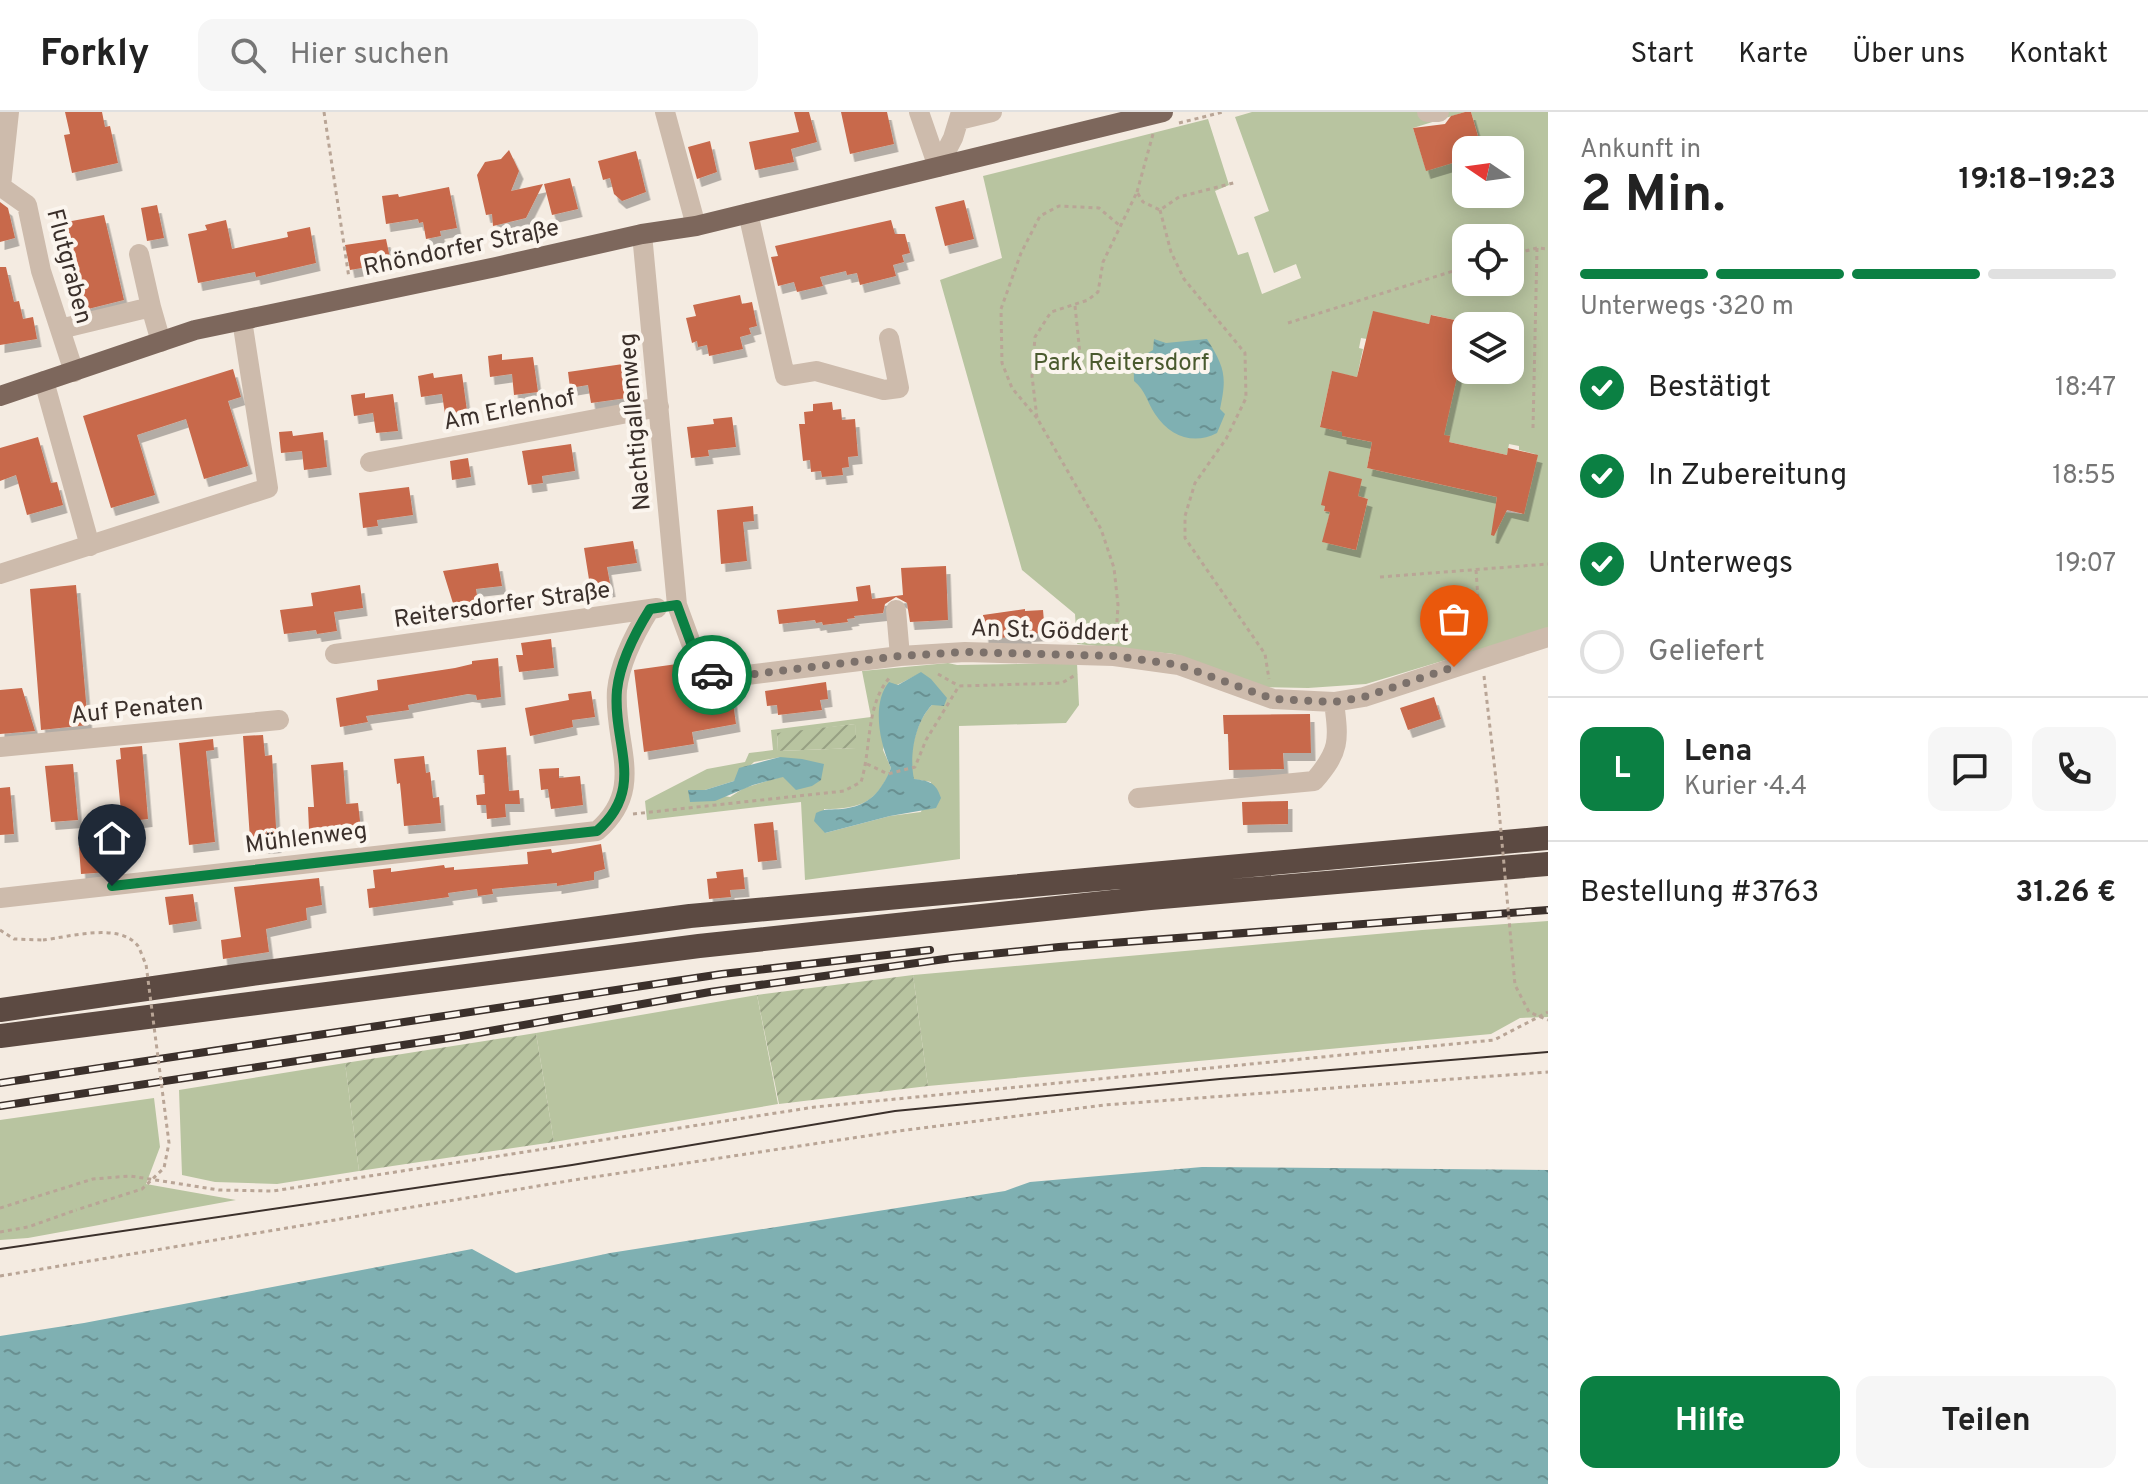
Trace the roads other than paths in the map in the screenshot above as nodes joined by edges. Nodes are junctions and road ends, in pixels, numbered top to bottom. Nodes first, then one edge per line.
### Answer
1 (9, 112) edge
2 (665, 112) edge
3 (919, 112) edge
4 (992, 112) edge
5 (1163, 112) edge
6 (1427, 112) edge
7 (1439, 112) edge
8 (960, 116) edge
9 (938, 167) junction
10 (1, 186) edge
11 (748, 213) junction
12 (696, 226) junction
13 (642, 234) junction
14 (139, 254) dead end
15 (151, 307) junction
16 (242, 320) junction
17 (60, 329) junction
18 (889, 338) dead end
19 (161, 342) junction
20 (74, 372) junction
21 (44, 381) junction
22 (0, 396) edge
23 (659, 407) junction
24 (370, 462) dead end
25 (90, 546) junction
26 (0, 574) edge
27 (677, 605) junction
28 (650, 609) junction
29 (896, 610) dead end
30 (1548, 637) edge
31 (335, 654) dead end
32 (901, 656) junction
33 (1334, 702) junction
34 (279, 720) dead end
35 (0, 747) edge
36 (1138, 798) dead end
37 (1548, 838) edge
38 (1548, 864) edge
39 (0, 898) edge
40 (0, 1010) edge
41 (0, 1036) edge

1 - 10 street, Flutgraben
2 - 12 street
3 - 9 street
4 - 8 street
5 - 9 main road, Rhöndorfer Straße
6 - 7 street
8 - 9 street
9 - 11 main road, Rhöndorfer Straße
10 - 17 street, Flutgraben
11 - 12 main road, Rhöndorfer Straße
11 - 18 street
12 - 13 main road, Rhöndorfer Straße
13 - 16 main road, Rhöndorfer Straße
13 - 23 street, Nachtigallenweg
14 - 15 street
15 - 17 street
15 - 19 street
16 - 19 main road, Rhöndorfer Straße
16 - 25 street
17 - 20 street, Flutgraben
19 - 20 main road, Rhöndorfer Straße
20 - 21 main road, Rhöndorfer Straße
21 - 22 main road, Rhöndorfer Straße
21 - 25 street
23 - 24 street, Am Erlenhof
23 - 27 street, Nachtigallenweg
25 - 26 street
27 - 28 street, Reitersdorfer Straße
27 - 32 street, An St. Göddert
28 - 31 street, Reitersdorfer Straße
28 - 39 street, Mühlenweg
29 - 32 street
30 - 33 street, An St. Göddert
32 - 33 street, An St. Göddert
33 - 36 street
34 - 35 street, Auf Penaten
37 - 40 highway
38 - 41 highway

